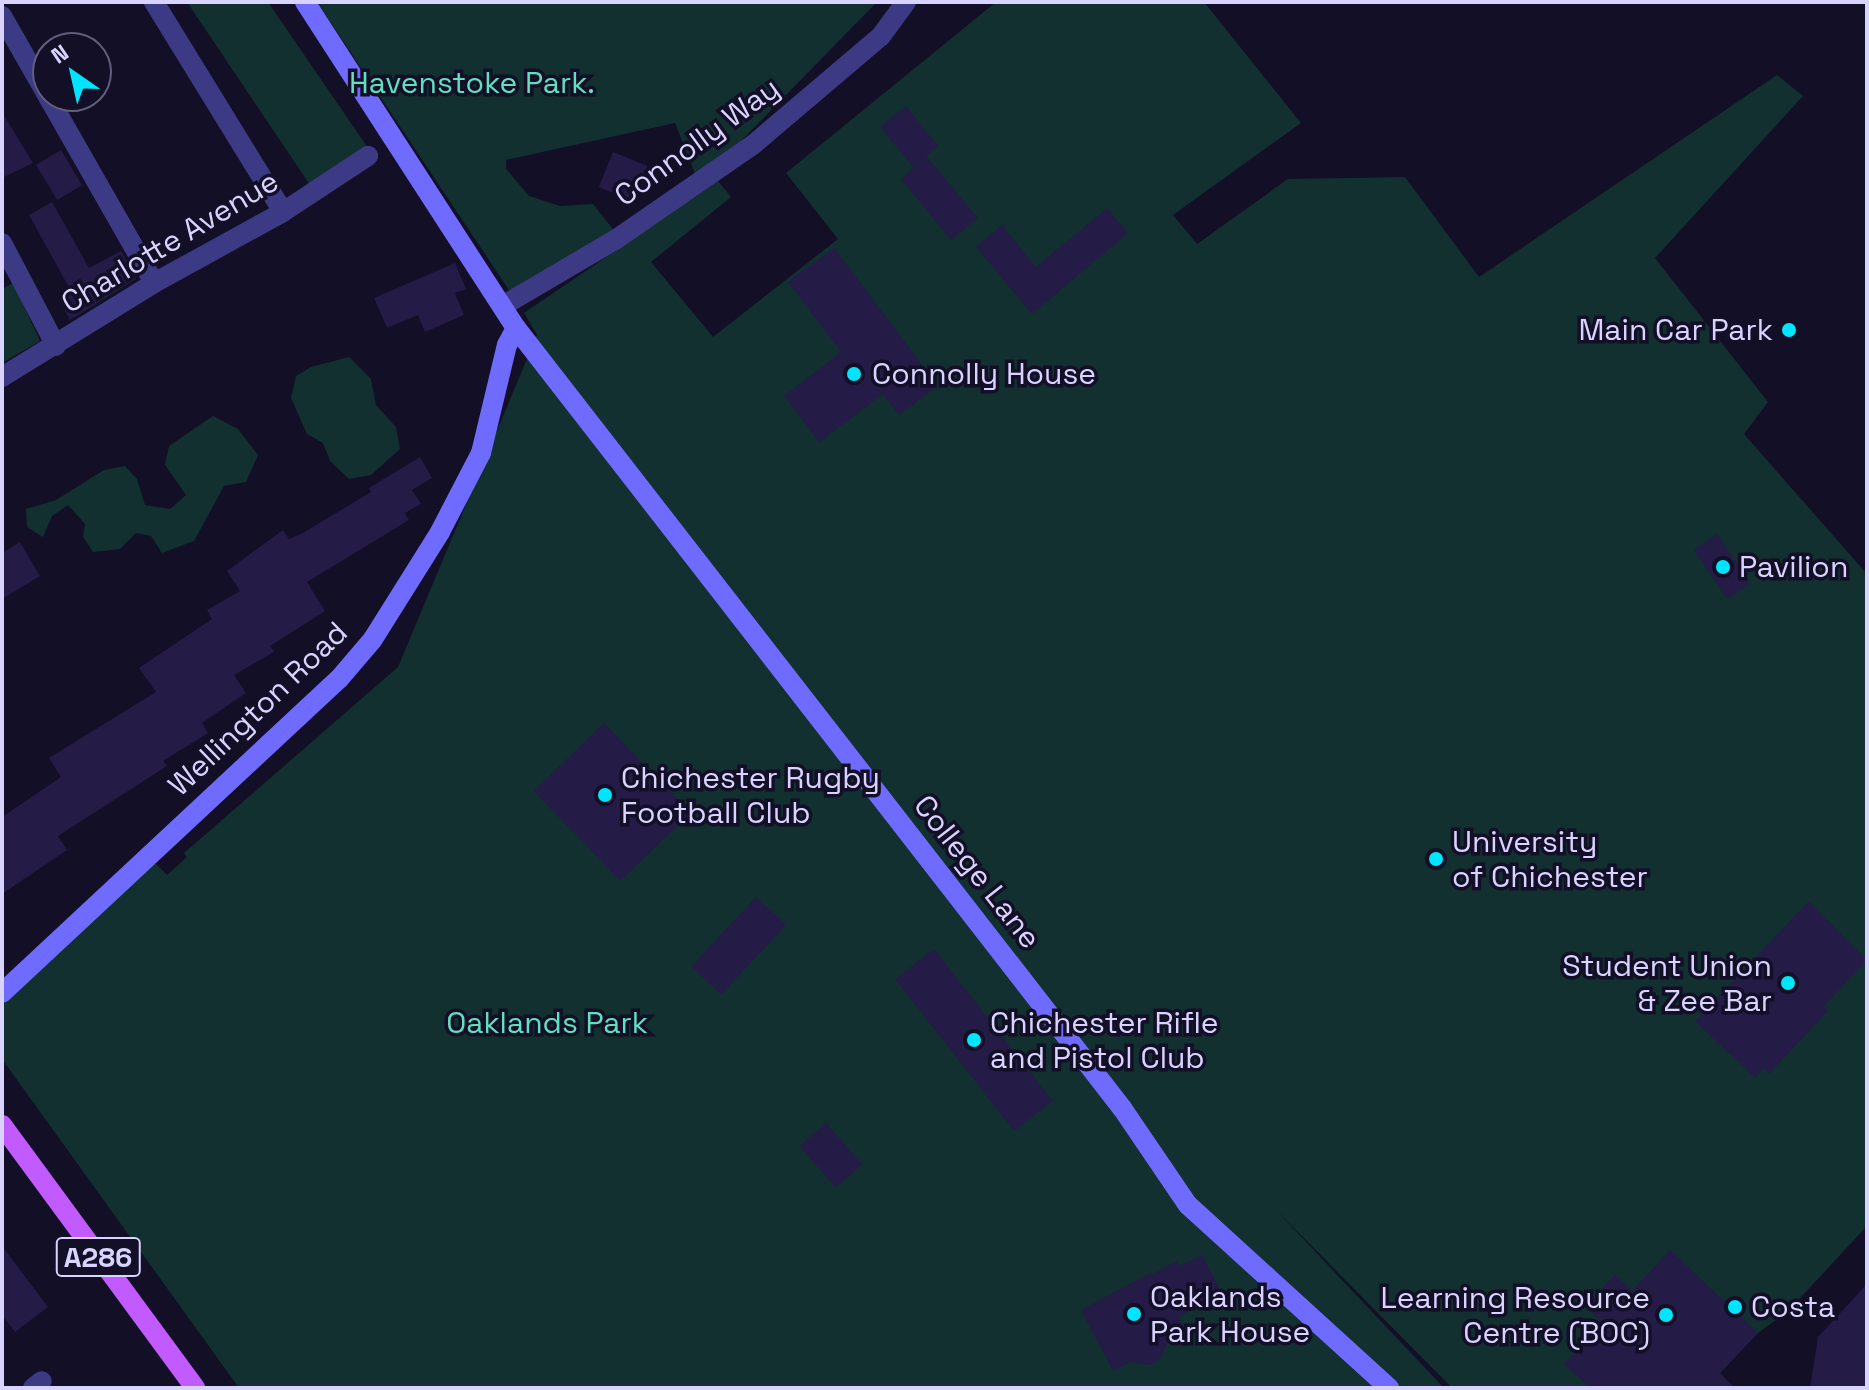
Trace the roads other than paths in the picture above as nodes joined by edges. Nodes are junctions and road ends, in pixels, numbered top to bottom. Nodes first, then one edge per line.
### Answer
1 (154, 2) edge
2 (305, 2) edge
3 (906, 2) edge
4 (2, 16) edge
5 (368, 156) dead end
6 (283, 212) junction
7 (2, 243) edge
8 (154, 283) junction
9 (504, 305) junction
10 (516, 328) junction
11 (56, 346) junction
12 (2, 377) edge
13 (2, 993) edge
14 (2, 1125) edge
15 (195, 1388) edge
16 (1389, 1388) edge

1 - 6 street
2 - 9 street, College Lane
3 - 9 street, Connolly Way
4 - 8 street
5 - 6 street, Charlotte Avenue
6 - 8 street, Charlotte Avenue
7 - 11 street
8 - 11 street, Charlotte Avenue
9 - 10 street, College Lane
10 - 13 street, Wellington Road
10 - 16 street, College Lane
11 - 12 street, Charlotte Avenue
14 - 15 main road, A286

